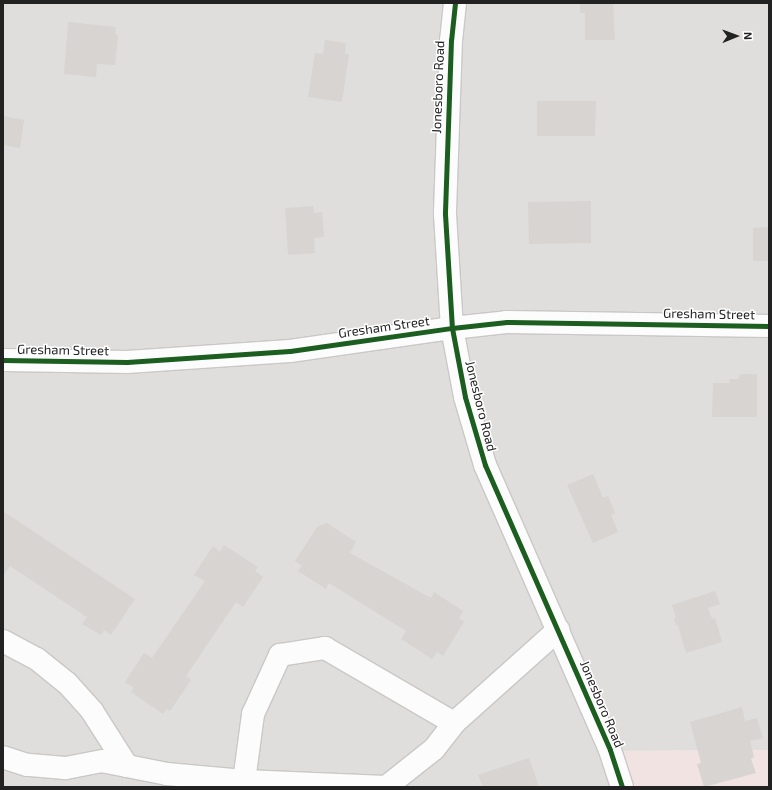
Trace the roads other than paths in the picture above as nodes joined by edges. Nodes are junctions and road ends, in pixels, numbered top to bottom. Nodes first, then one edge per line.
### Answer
1 (454, 3) edge
2 (769, 326) edge
3 (452, 328) junction
4 (3, 360) edge
5 (558, 630) junction
6 (3, 641) edge
7 (454, 723) junction
8 (3, 757) edge
9 (127, 766) junction
10 (244, 781) junction
11 (622, 787) edge

1 - 3 street, Jonesboro Road
2 - 3 street, Gresham Street
3 - 4 street, Gresham Street
3 - 5 street, Jonesboro Road
5 - 7 street
5 - 11 street, Jonesboro Road
6 - 9 street
7 - 10 street
7 - 10 street
8 - 9 street
9 - 10 street

